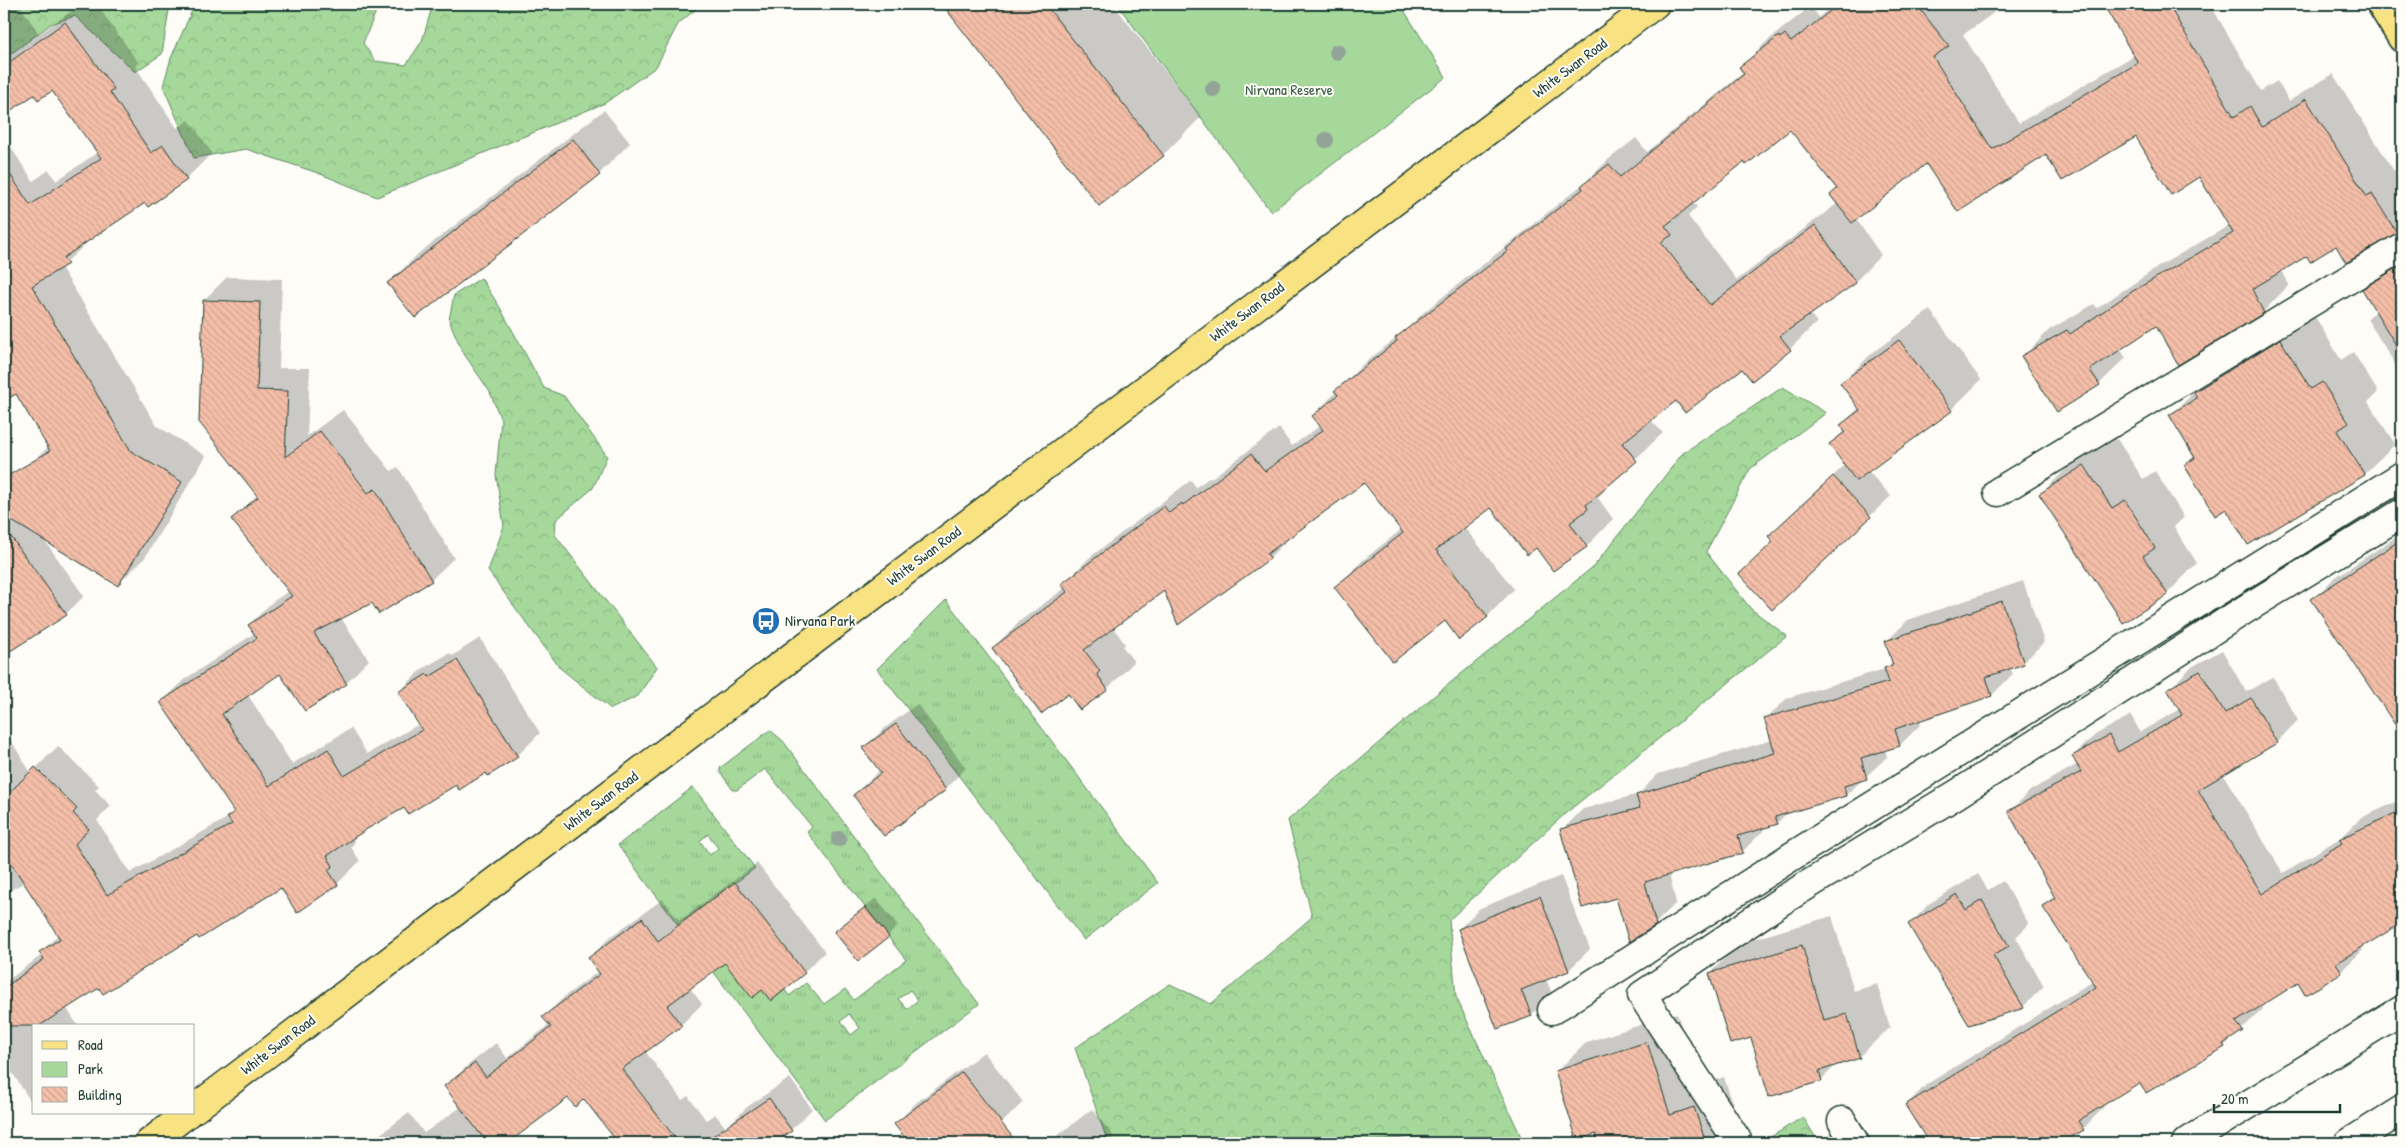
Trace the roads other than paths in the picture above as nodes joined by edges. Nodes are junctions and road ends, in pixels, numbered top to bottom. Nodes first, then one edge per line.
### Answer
1 (1654, 4) edge
2 (2381, 4) edge
3 (2402, 38) edge
4 (2402, 246) edge
5 (2402, 476) edge
6 (1998, 492) dead end
7 (2402, 513) edge
8 (1552, 1010) dead end
9 (2402, 1010) edge
10 (195, 1108) edge
11 (2402, 1110) edge
12 (187, 1114) edge
13 (1737, 1140) dead end
14 (148, 1143) edge
15 (2186, 1143) edge
16 (2349, 1143) edge

1 - 10 main road, White Swan Road
2 - 3 main road
4 - 6 street
5 - 8 street
7 - 13 street
9 - 15 street
11 - 16 street
12 - 14 main road

